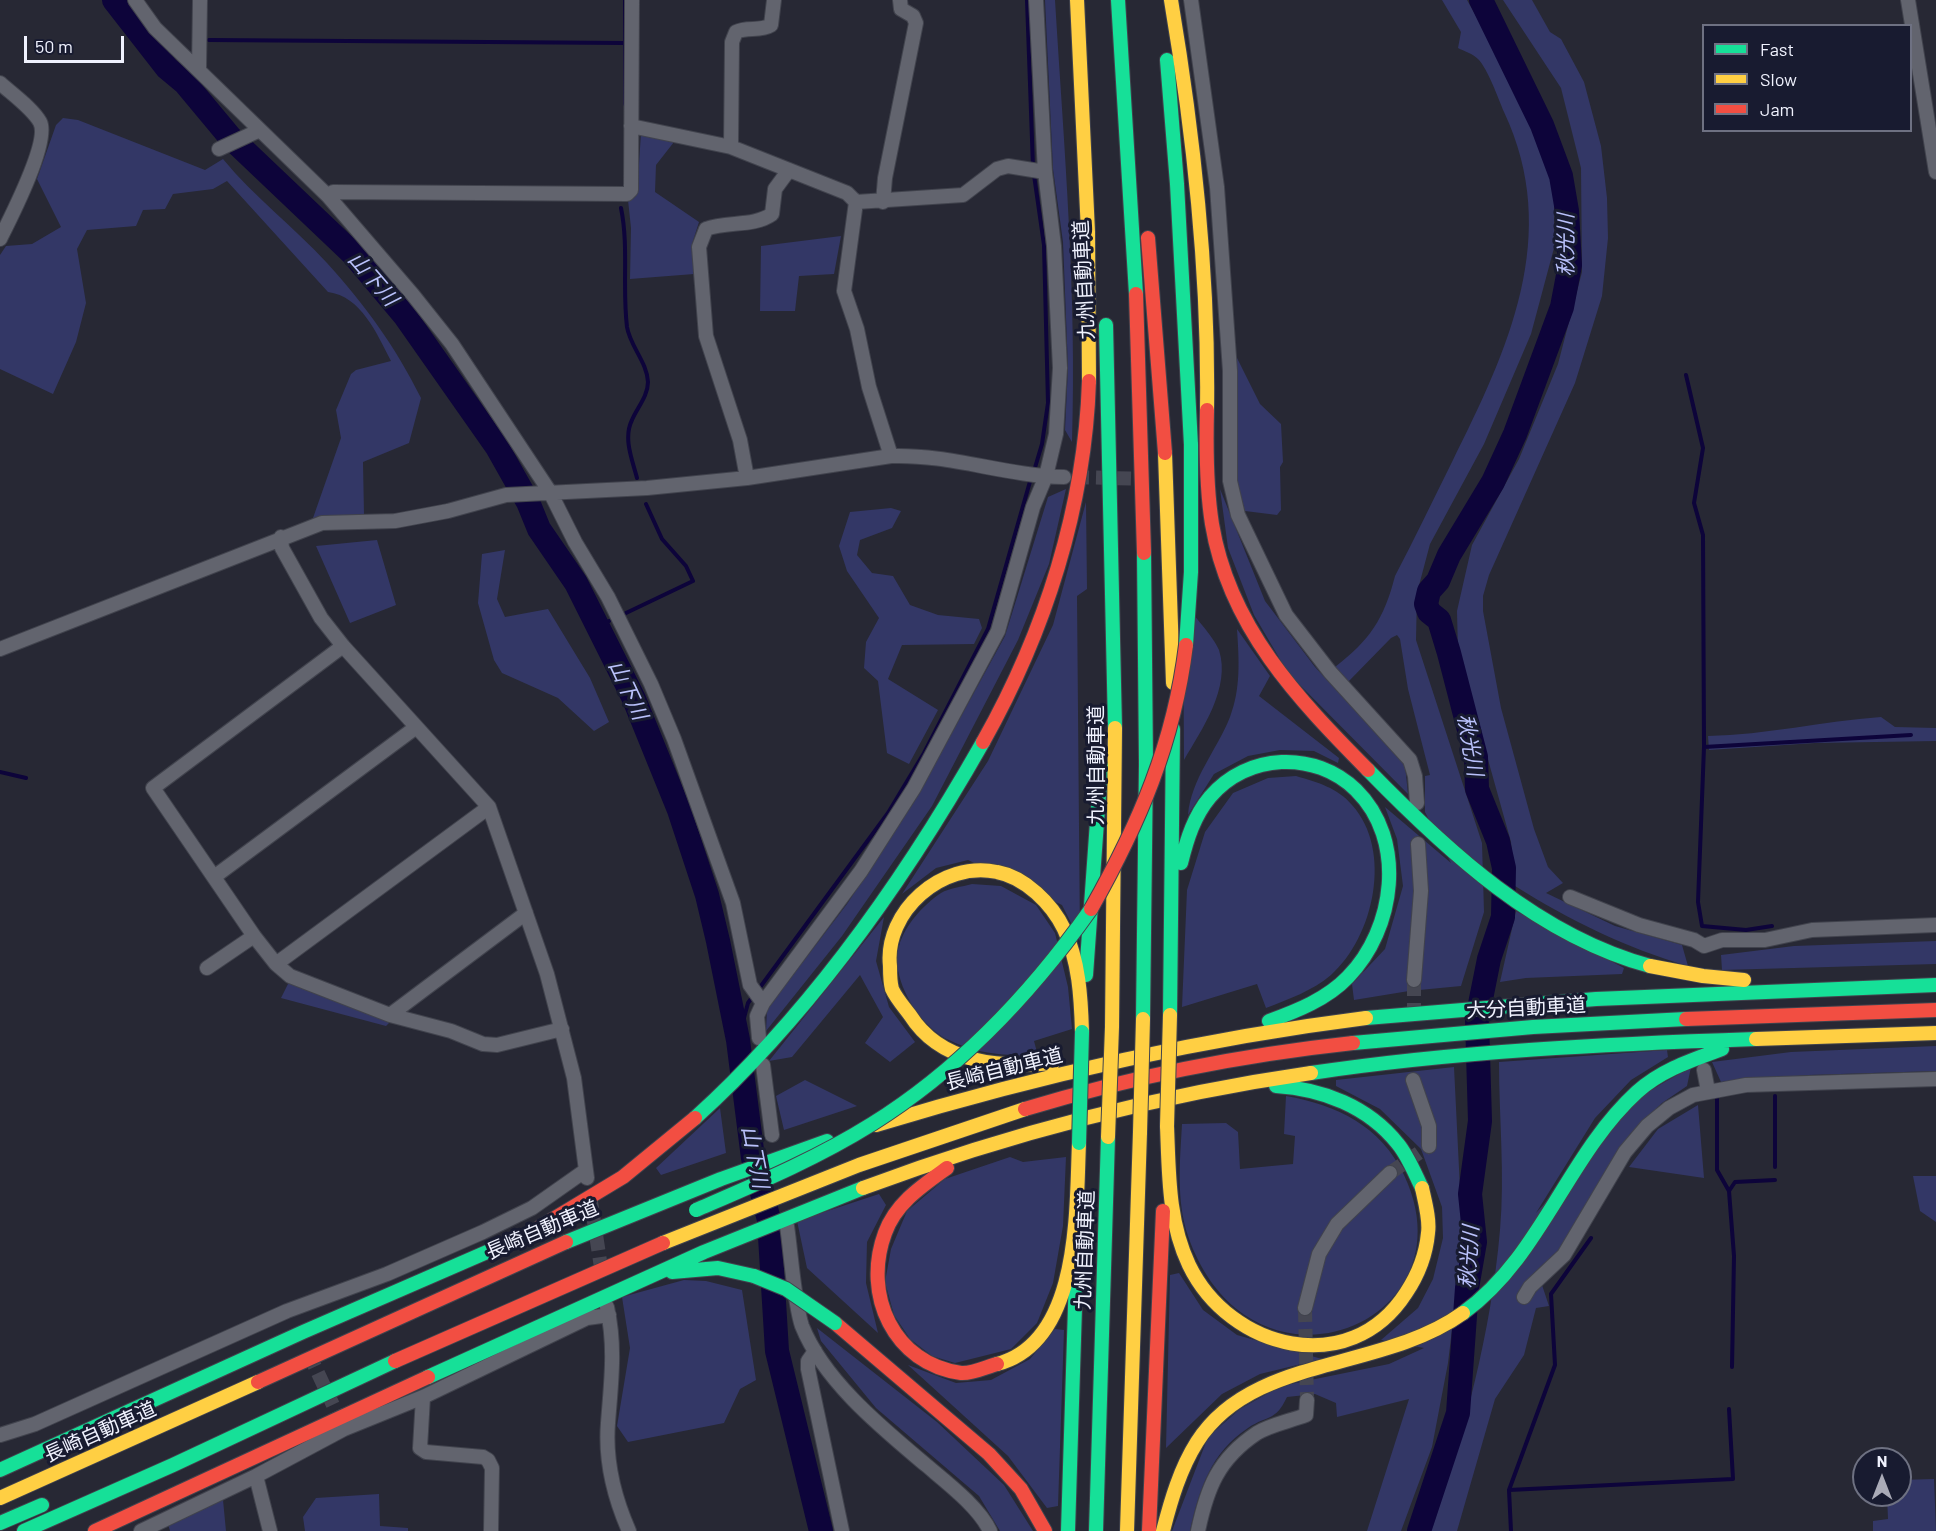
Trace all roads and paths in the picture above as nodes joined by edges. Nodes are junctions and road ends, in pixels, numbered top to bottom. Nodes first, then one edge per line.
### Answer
1 (135, 0) edge
2 (200, 0) edge
3 (632, 0) edge
4 (774, 0) edge
5 (900, 0) edge
6 (1036, 0) edge
7 (1077, 0) edge
8 (1086, 0) edge
9 (1118, 0) edge
10 (1161, 0) edge
11 (1172, 0) edge
12 (1191, 0) edge
13 (1908, 0) edge
14 (1119, 17) junction
15 (1912, 24) edge
16 (1912, 25) edge
17 (199, 70) junction
18 (0, 82) edge
19 (631, 126) junction
20 (258, 131) junction
21 (732, 147) junction
22 (222, 148) dead end
23 (789, 170) junction
24 (1045, 172) junction
25 (1936, 172) edge
26 (328, 196) junction
27 (856, 202) junction
28 (883, 202) junction
29 (0, 239) edge
30 (1102, 251) dead end
31 (1105, 310) dead end
32 (891, 456) junction
33 (1036, 475) junction
34 (1064, 477) tunnel mouth
35 (747, 478) junction
36 (543, 492) junction
37 (1113, 514) junction
38 (281, 537) junction
39 (343, 646) junction
40 (0, 649) edge
41 (415, 728) junction
42 (1417, 802) dead end
43 (489, 807) junction
44 (1418, 844) dead end
45 (214, 877) junction
46 (1570, 897) dead end
47 (526, 913) junction
48 (1936, 926) edge
49 (254, 936) junction
50 (1704, 946) junction
51 (1700, 960) dead end
52 (276, 964) junction
53 (207, 968) dead end
54 (1936, 976) edge
55 (1414, 981) tunnel mouth
56 (1936, 985) edge
57 (763, 1003) junction
58 (1442, 1005) junction
59 (1936, 1010) edge
60 (390, 1015) junction
61 (1170, 1016) junction
62 (1254, 1026) junction
63 (561, 1029) junction
64 (1082, 1032) junction
65 (1936, 1033) edge
66 (1837, 1036) junction
67 (759, 1038) dead end
68 (1192, 1045) junction
69 (1123, 1060) joint
70 (759, 1062) junction
71 (1704, 1070) dead end
72 (1936, 1079) edge
73 (1413, 1080) dead end
74 (1210, 1089) junction
75 (1707, 1091) junction
76 (1115, 1115) junction
77 (1167, 1126) junction
78 (772, 1135) dead end
79 (1005, 1140) junction
80 (1079, 1143) junction
81 (1429, 1146) dead end
82 (1390, 1173) tunnel mouth
83 (714, 1175) junction
84 (670, 1184) dead end
85 (605, 1206) dead end
86 (691, 1212) dead end
87 (783, 1223) junction
88 (540, 1227) junction
89 (1524, 1297) dead end
90 (578, 1306) junction
91 (1305, 1308) tunnel mouth
92 (287, 1311) junction
93 (533, 1328) junction
94 (299, 1329) junction
95 (815, 1351) junction
96 (423, 1396) junction
97 (1307, 1400) tunnel mouth
98 (0, 1435) edge
99 (0, 1470) edge
100 (256, 1476) junction
101 (0, 1496) edge
102 (52, 1501) dead end
103 (0, 1523) edge
104 (24, 1531) edge
105 (35, 1531) edge
106 (95, 1531) edge
107 (141, 1531) edge
108 (270, 1531) edge
109 (490, 1531) edge
110 (629, 1531) edge
111 (842, 1531) edge
112 (990, 1531) edge
113 (1045, 1531) edge
114 (1068, 1531) edge
115 (1096, 1531) edge
116 (1126, 1531) edge
117 (1149, 1531) edge
118 (1163, 1531) edge
119 (1198, 1531) edge

1 - 17 street
2 - 17 street
3 - 19 street
4 - 21 street
5 - 28 street
6 - 24 street
7 - 70 highway
8 - 30 highway, 九州自動車道
9 - 14 highway
10 - 86 highway, bridge
11 - 54 highway
12 - 42 street
13 - 15 street
14 - 61 highway
14 - 116 highway, bridge
16 - 25 street
17 - 20 street
18 - 29 street
19 - 21 street
19 - 26 street
20 - 22 street
20 - 26 street
21 - 23 street
23 - 27 street
23 - 35 street
24 - 28 street
24 - 33 street
26 - 36 street
27 - 28 street
27 - 32 street
31 - 37 highway, 九州自動車道
32 - 33 street
32 - 35 street
33 - 34 street
33 - 57 street
35 - 36 street
36 - 38 street
36 - 57 street
37 - 64 highway
37 - 115 highway, 九州自動車道, bridge
38 - 39 street
38 - 40 street
39 - 41 street
39 - 45 street
41 - 43 street
41 - 45 street
43 - 47 street
43 - 52 street
44 - 55 street
45 - 49 street
46 - 50 street
47 - 60 street
47 - 63 street
48 - 50 street
49 - 52 street
49 - 53 street
50 - 51 street
52 - 60 street
56 - 58 highway, 大分自動車道
57 - 67 street
58 - 62 highway
58 - 68 highway, 大分自動車道
59 - 104 highway, 大分自動車道
60 - 63 street
61 - 62 highway
61 - 77 highway, bridge
62 - 64 highway
62 - 68 highway
63 - 92 street
64 - 80 highway, bridge
65 - 66 highway
66 - 74 highway
66 - 118 highway
68 - 69 highway, 大分自動車道
69 - 83 highway, 長崎自動車道
70 - 78 street
70 - 88 highway
71 - 75 street
72 - 75 street
73 - 81 street
74 - 76 highway
74 - 79 highway
75 - 89 street
76 - 77 highway
76 - 79 highway
76 - 80 highway
77 - 117 highway
79 - 87 highway
80 - 114 highway
82 - 91 street
83 - 84 highway
83 - 101 highway, 長崎自動車道
85 - 88 highway
87 - 90 highway
87 - 95 street
88 - 94 highway
90 - 93 highway
90 - 113 highway, bridge
92 - 94 street
92 - 98 street
93 - 105 highway
93 - 106 highway
94 - 99 highway
94 - 101 highway
95 - 111 street
95 - 112 street
96 - 100 street
96 - 109 street
96 - 110 street
97 - 119 street
100 - 107 street
100 - 108 street
102 - 103 highway

